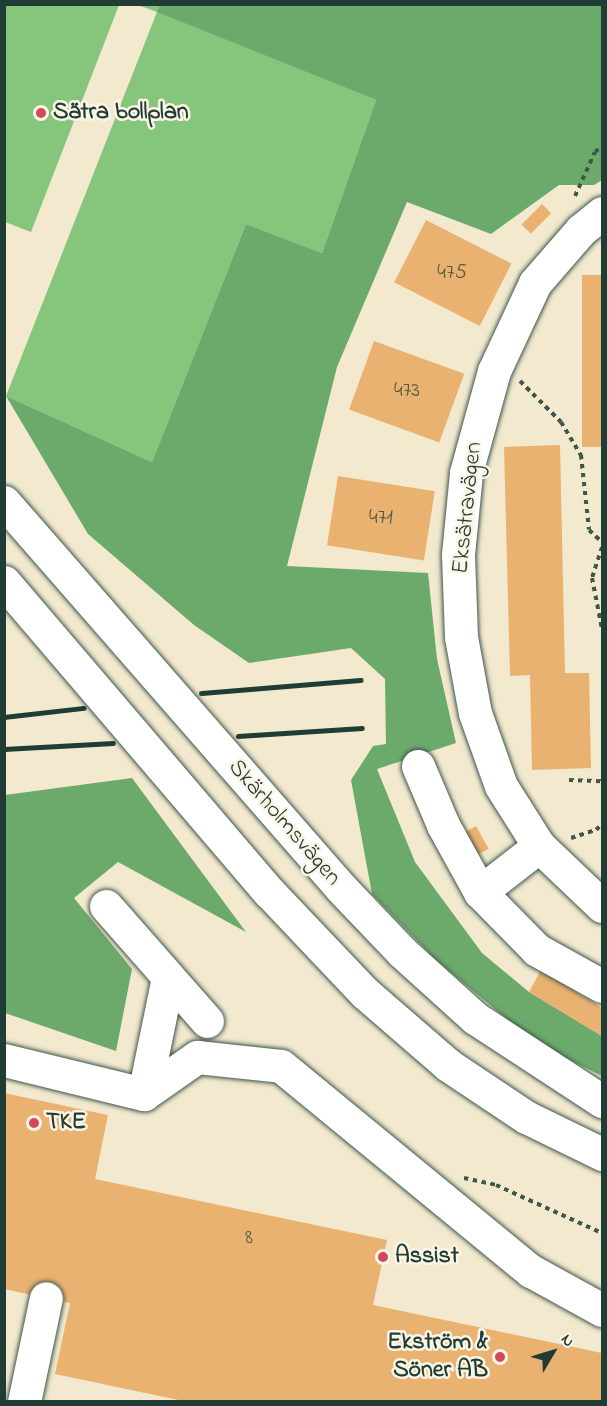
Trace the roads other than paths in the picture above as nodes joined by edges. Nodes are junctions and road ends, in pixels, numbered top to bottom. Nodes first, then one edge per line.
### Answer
1 (592, 221) edge
2 (4, 502) edge
3 (4, 582) edge
4 (418, 766) dead end
5 (539, 846) junction
6 (480, 892) junction
7 (106, 906) dead end
8 (603, 906) edge
9 (168, 977) junction
10 (603, 986) edge
11 (207, 1021) dead end
12 (4, 1060) edge
13 (144, 1094) junction
14 (603, 1101) edge
15 (603, 1154) edge
16 (46, 1298) dead end
17 (603, 1310) edge
18 (24, 1401) edge

1 - 5 main road, Eksätravägen
2 - 14 main road, Skärholmsvägen
3 - 15 main road
4 - 6 main road
5 - 6 main road
5 - 8 main road, Eksätravägen
6 - 10 main road
7 - 9 main road
9 - 11 main road
9 - 13 main road
12 - 13 main road
13 - 17 main road
16 - 18 main road

